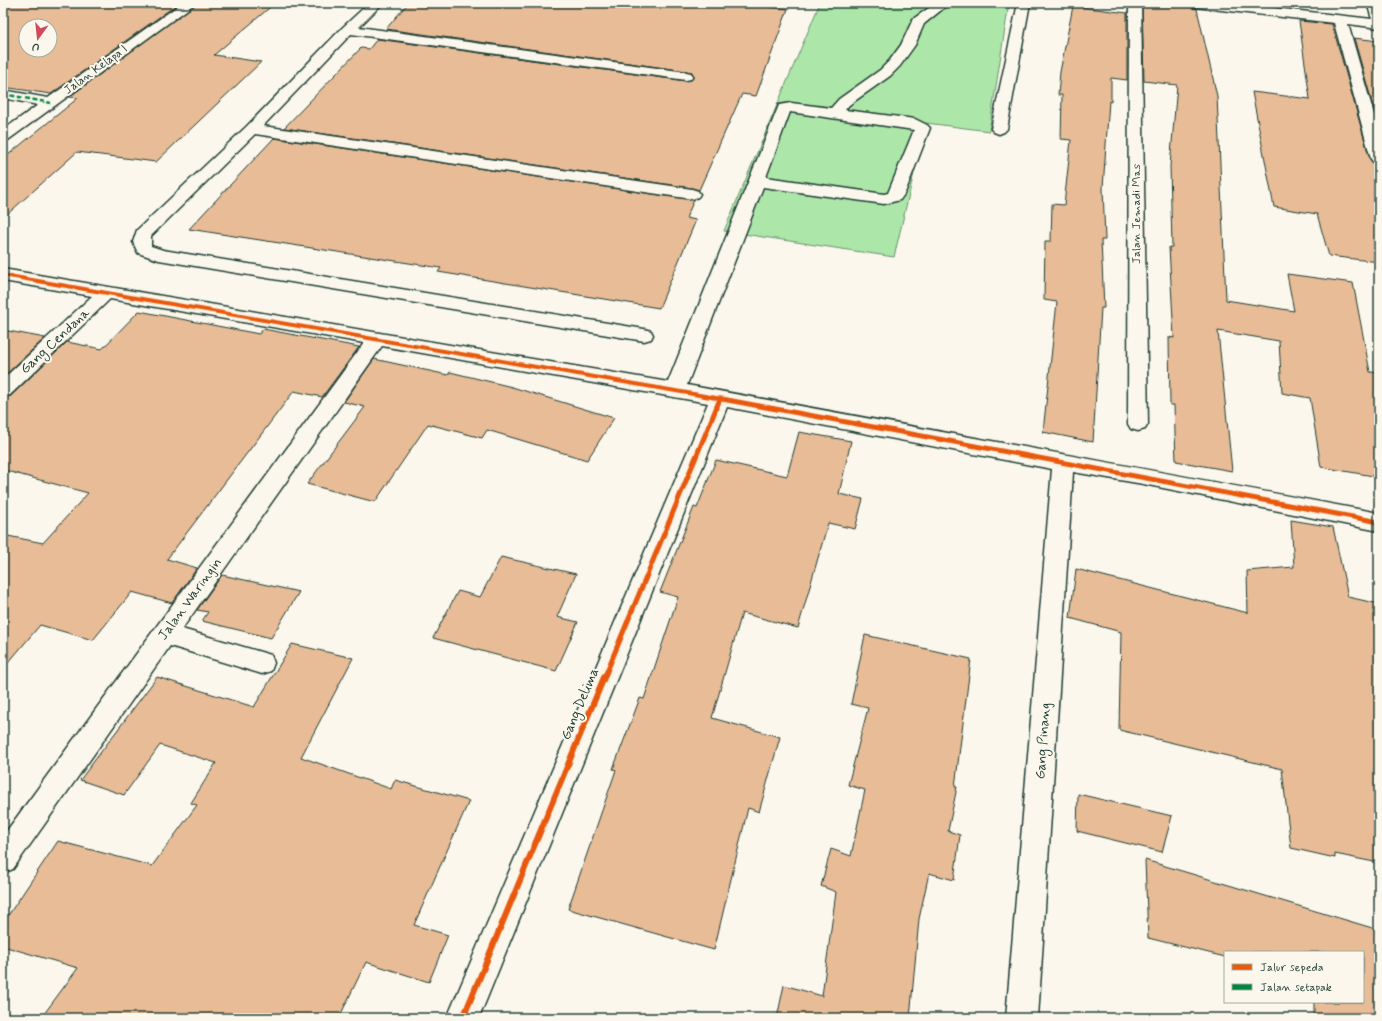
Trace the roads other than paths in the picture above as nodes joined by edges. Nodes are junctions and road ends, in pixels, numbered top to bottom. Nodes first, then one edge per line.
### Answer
1 (190, 3) edge
2 (378, 3) edge
3 (944, 3) edge
4 (1024, 3) edge
5 (1135, 3) edge
6 (1201, 3) edge
7 (1373, 3) edge
8 (1340, 20) junction
9 (1379, 20) edge
10 (1379, 24) edge
11 (348, 30) junction
12 (686, 76) dead end
13 (3, 94) edge
14 (51, 103) junction
15 (835, 113) junction
16 (252, 129) junction
17 (999, 129) dead end
18 (3, 137) edge
19 (1379, 159) edge
20 (757, 181) junction
21 (692, 194) dead end
22 (3, 275) edge
23 (106, 293) junction
24 (644, 335) dead end
25 (377, 339) junction
26 (3, 390) edge
27 (676, 390) junction
28 (720, 399) junction
29 (1138, 424) dead end
30 (1063, 463) junction
31 (1379, 522) edge
32 (165, 634) junction
33 (262, 663) dead end
34 (3, 859) edge
35 (463, 1018) edge
36 (1022, 1018) edge

1 - 14 street, Jalan Kelapa I
2 - 11 street
3 - 15 street
4 - 17 street
5 - 29 street, Jalan Jemadi Mas
6 - 8 street
7 - 9 street
8 - 10 street
8 - 19 street
11 - 12 street
11 - 16 street
13 - 14 street
14 - 18 street, Jalan Kelapa I
15 - 20 street
15 - 20 street
16 - 21 street
16 - 24 street
20 - 27 street
22 - 23 street
23 - 25 street
23 - 26 street, Gang Cendana
25 - 27 street
25 - 32 street, Jalan Waringin
27 - 28 street
28 - 30 street
28 - 35 street, Gang Delima
30 - 31 street
30 - 36 street, Gang Pinang
32 - 33 street
32 - 34 street, Jalan Waringin

